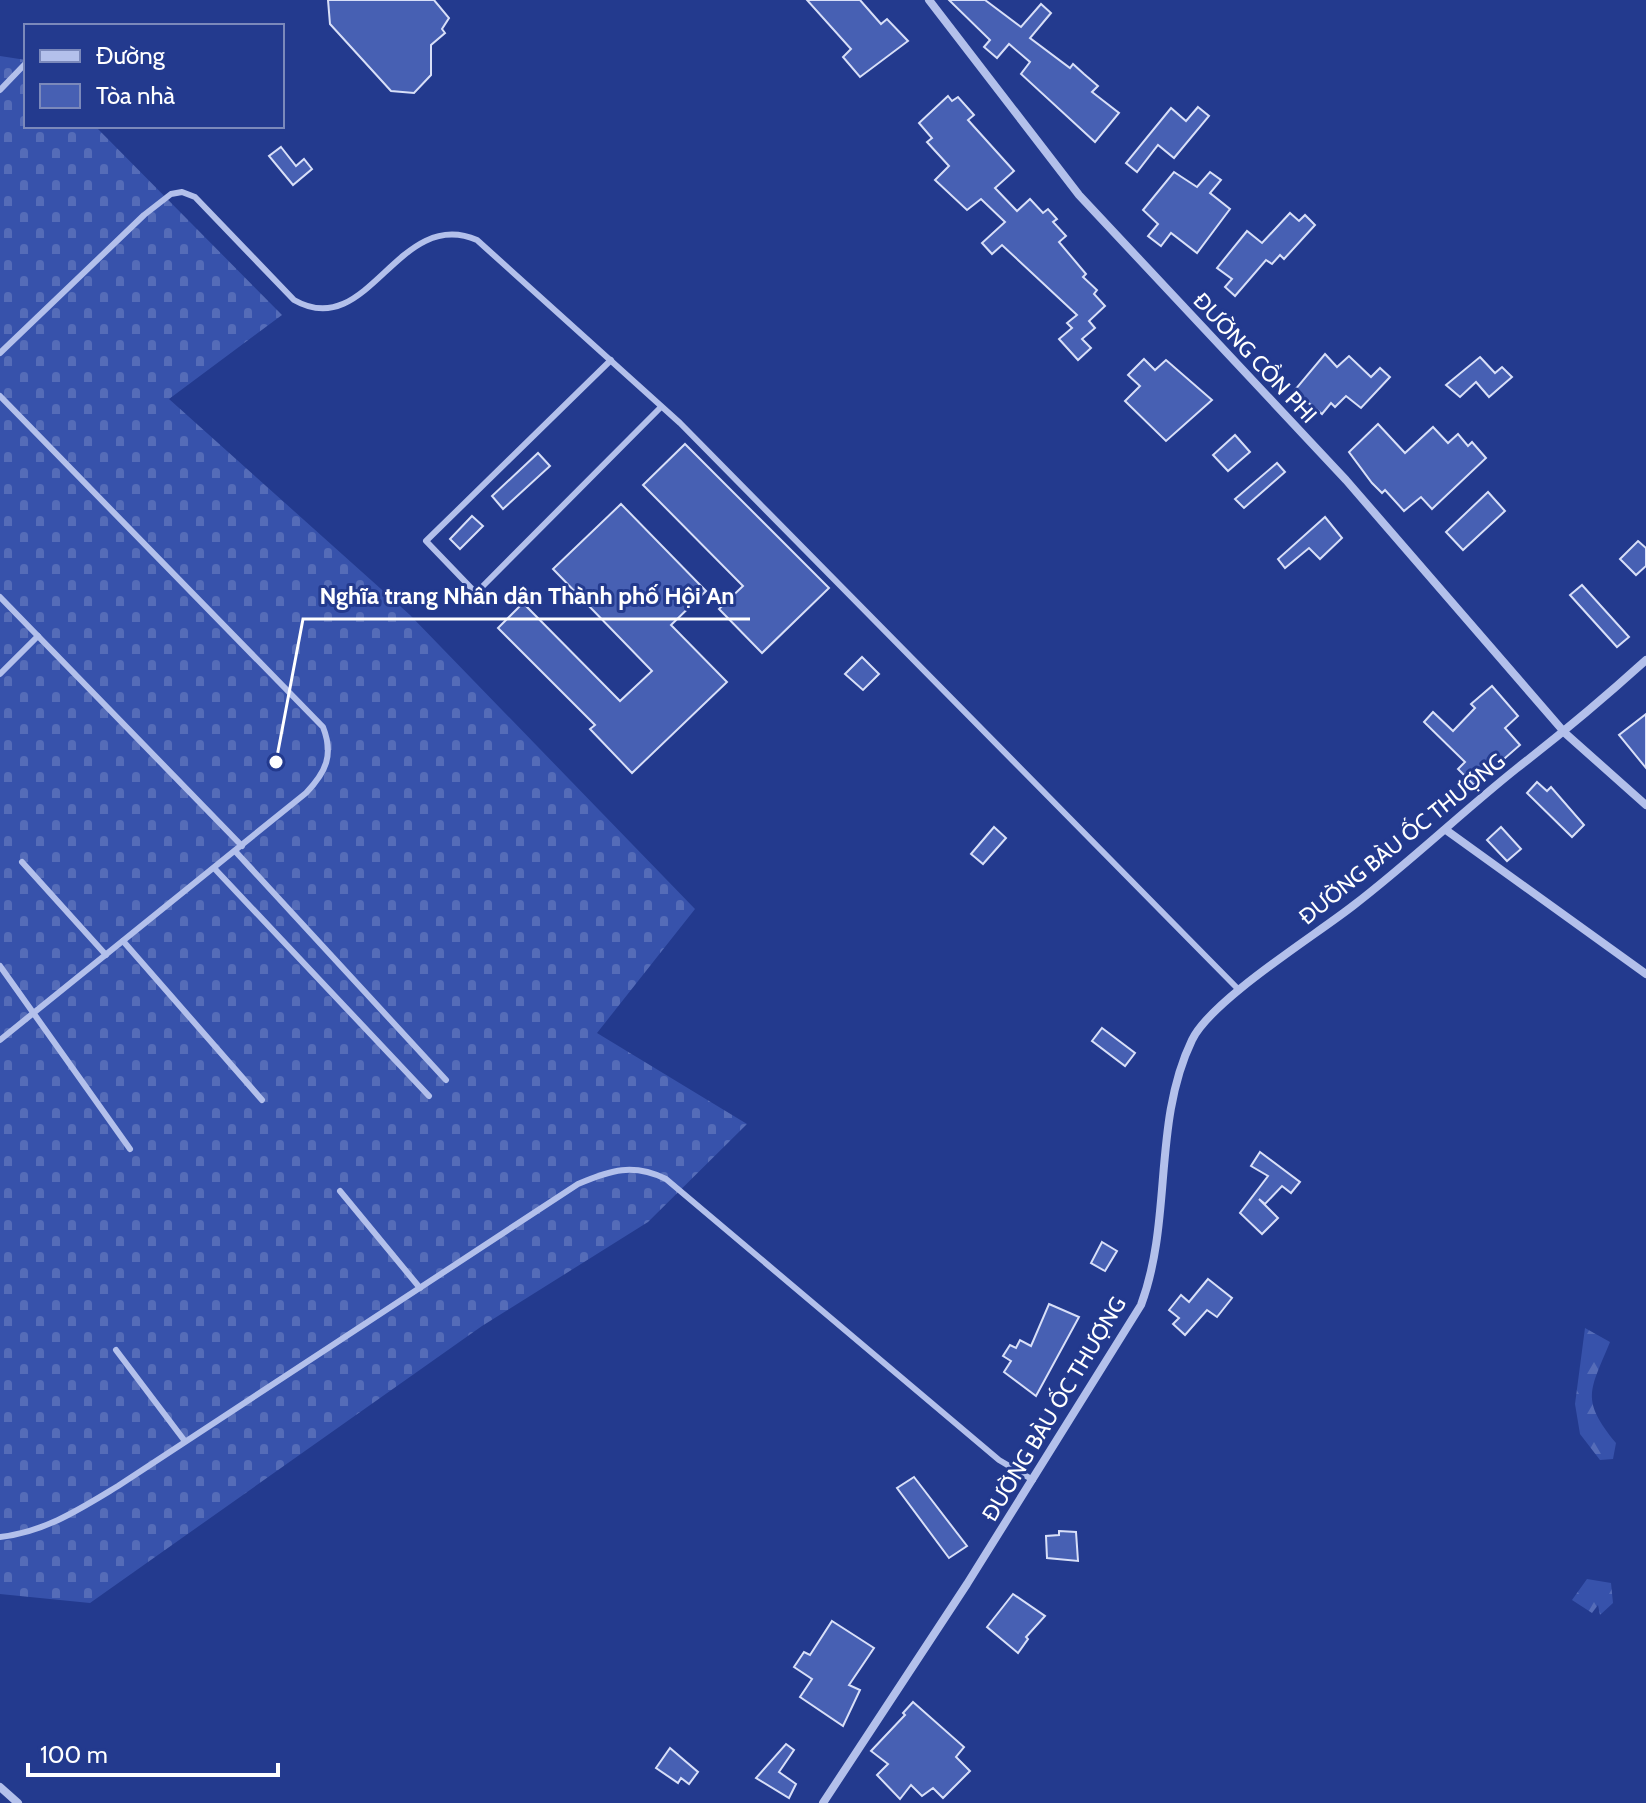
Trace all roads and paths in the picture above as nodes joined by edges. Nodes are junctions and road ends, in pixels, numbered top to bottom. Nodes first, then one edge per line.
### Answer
1 (929, 0) edge
2 (24, 65) edge
3 (0, 90) edge
4 (0, 353) edge
5 (611, 360) junction
6 (0, 396) edge
7 (661, 407) junction
8 (0, 597) edge
9 (38, 636) junction
10 (1646, 660) edge
11 (0, 674) edge
12 (1565, 733) junction
13 (1646, 805) edge
14 (1446, 830) junction
15 (238, 848) junction
16 (22, 862) dead end
17 (214, 868) junction
18 (123, 941) junction
19 (106, 955) junction
20 (0, 966) edge
21 (1646, 974) edge
22 (1239, 990) junction
23 (35, 1012) junction
24 (0, 1040) edge
25 (446, 1080) dead end
26 (429, 1096) dead end
27 (262, 1100) dead end
28 (130, 1149) dead end
29 (340, 1191) dead end
30 (420, 1288) junction
31 (116, 1350) dead end
32 (184, 1440) junction
33 (1033, 1480) junction
34 (0, 1537) edge
35 (0, 1787) edge
36 (18, 1803) edge
37 (823, 1803) edge

1 - 12 street, ĐƯỜNG CỒN PHI
2 - 3 lane
4 - 5 lane
5 - 7 lane
5 - 7 lane
6 - 15 lane
7 - 22 lane
8 - 9 lane
9 - 11 lane
9 - 15 lane
10 - 12 street, ĐƯỜNG BÀU ỐC THƯỢNG
12 - 13 street, ĐƯỜNG CỒN PHI
12 - 14 street, ĐƯỜNG BÀU ỐC THƯỢNG
14 - 21 street
14 - 22 street, ĐƯỜNG BÀU ỐC THƯỢNG
15 - 17 lane
15 - 25 lane
16 - 19 lane
17 - 18 lane
17 - 26 lane
18 - 19 lane
18 - 27 lane
19 - 23 lane
20 - 23 lane
22 - 33 street, ĐƯỜNG BÀU ỐC THƯỢNG
23 - 24 lane
23 - 28 lane
29 - 30 lane
30 - 32 lane
30 - 33 lane
31 - 32 lane
32 - 34 lane
33 - 37 street, ĐƯỜNG BÀU ỐC THƯỢNG
35 - 36 street

